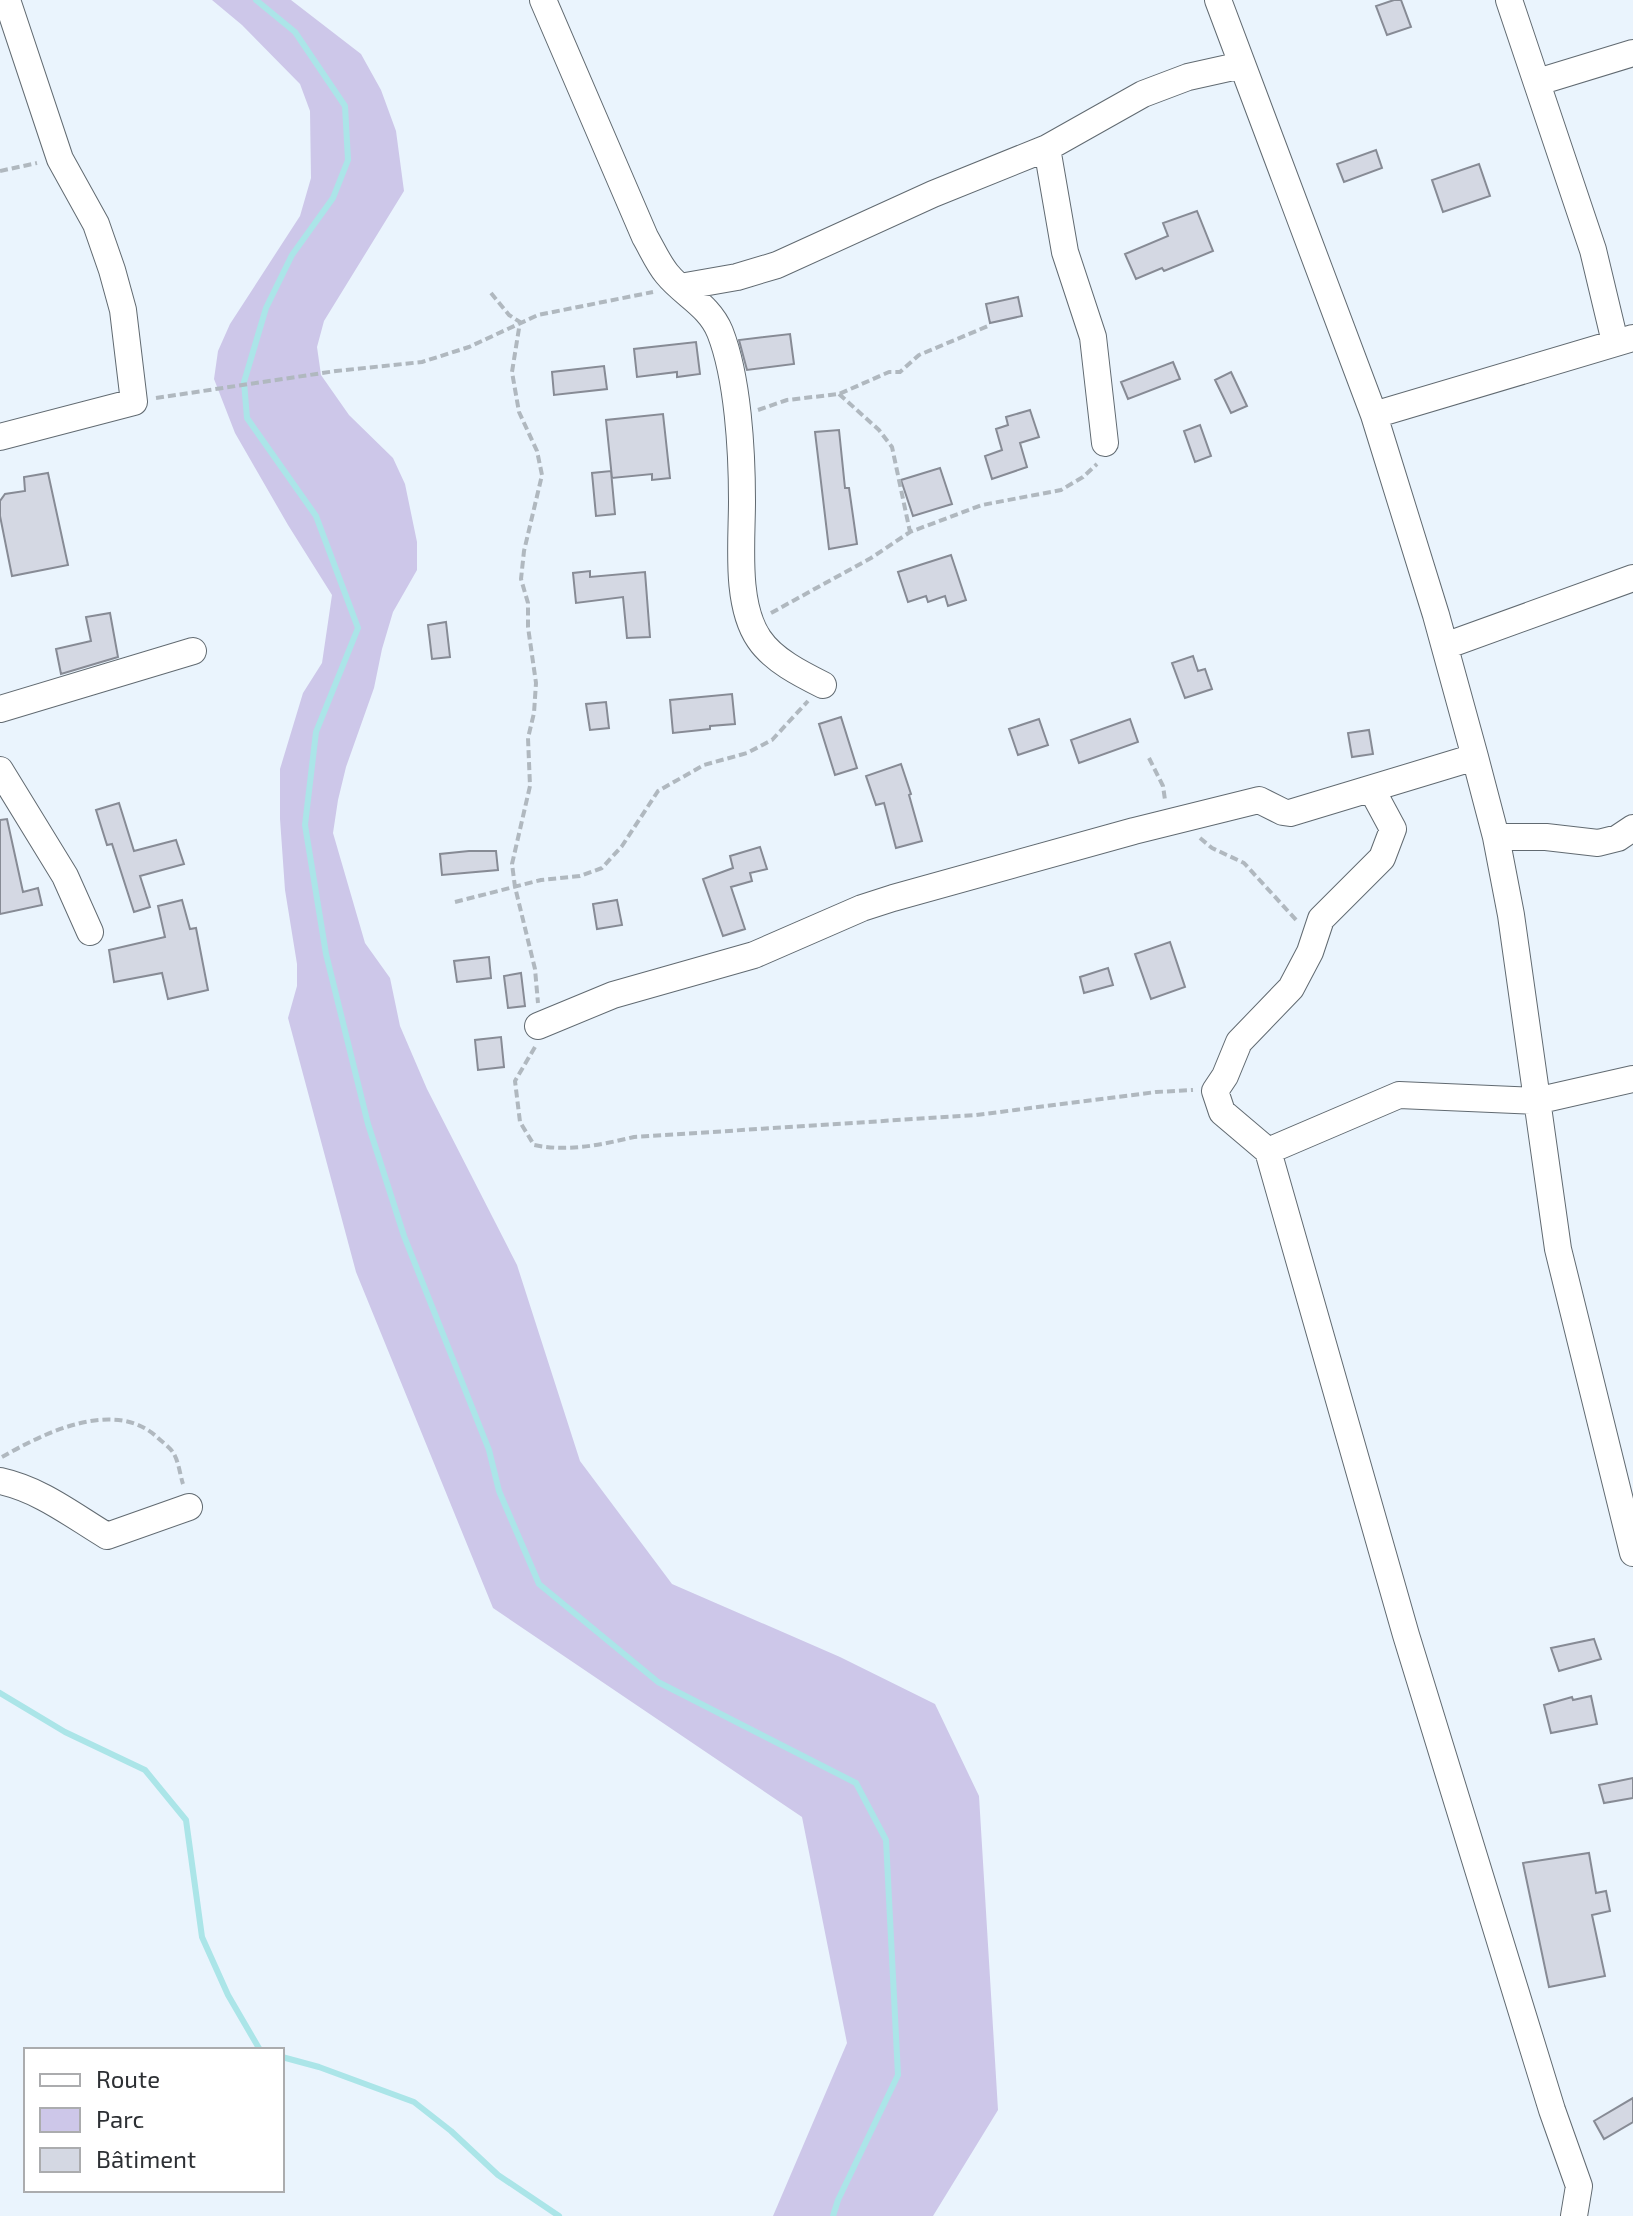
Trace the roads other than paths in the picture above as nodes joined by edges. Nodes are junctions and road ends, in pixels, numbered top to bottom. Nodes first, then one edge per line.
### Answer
1 (7, 0) edge
2 (543, 0) edge
3 (1218, 0) edge
4 (1509, 0) edge
5 (1633, 53) edge
6 (1242, 65) junction
7 (1538, 82) junction
8 (1047, 148) junction
9 (680, 287) junction
10 (1624, 340) edge
11 (1374, 415) junction
12 (0, 437) edge
13 (1105, 443) road end
14 (1633, 578) edge
15 (1445, 646) junction
16 (193, 651) dead end
17 (823, 685) road end
18 (0, 709) edge
19 (1475, 757) junction
20 (0, 770) edge
21 (1372, 790) junction
22 (1633, 828) edge
23 (1496, 837) junction
24 (90, 932) dead end
25 (538, 1026) road end
26 (1633, 1079) edge
27 (1536, 1101) junction
28 (1268, 1151) junction
29 (0, 1481) edge
30 (189, 1507) road end
31 (1633, 1553) edge
32 (1574, 2216) edge

1 - 12 street
2 - 9 street
3 - 6 street
4 - 7 street
5 - 7 street
6 - 8 street
6 - 11 street
7 - 10 street
8 - 9 street
8 - 13 street
9 - 17 street
10 - 11 street
11 - 15 street
14 - 15 street
15 - 19 street
16 - 18 street
19 - 21 street
19 - 23 street
20 - 24 street
21 - 25 street
21 - 28 street
22 - 23 street
23 - 27 street
26 - 27 street
27 - 28 street
27 - 31 street
28 - 32 street
29 - 30 street

